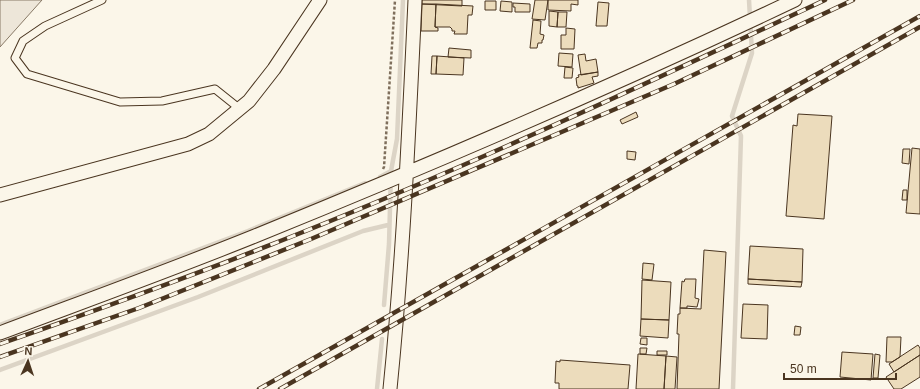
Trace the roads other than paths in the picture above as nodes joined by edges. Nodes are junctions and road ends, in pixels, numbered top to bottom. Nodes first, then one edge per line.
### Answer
1 (102, 0) edge
2 (320, 0) edge
3 (415, 0) edge
4 (795, 0) edge
5 (240, 109) junction
6 (397, 178) junction
7 (0, 196) edge
8 (0, 333) edge
9 (390, 389) edge

1 - 5 lane
2 - 5 street
3 - 6 street
4 - 6 street
5 - 7 street
6 - 8 street
6 - 9 street

